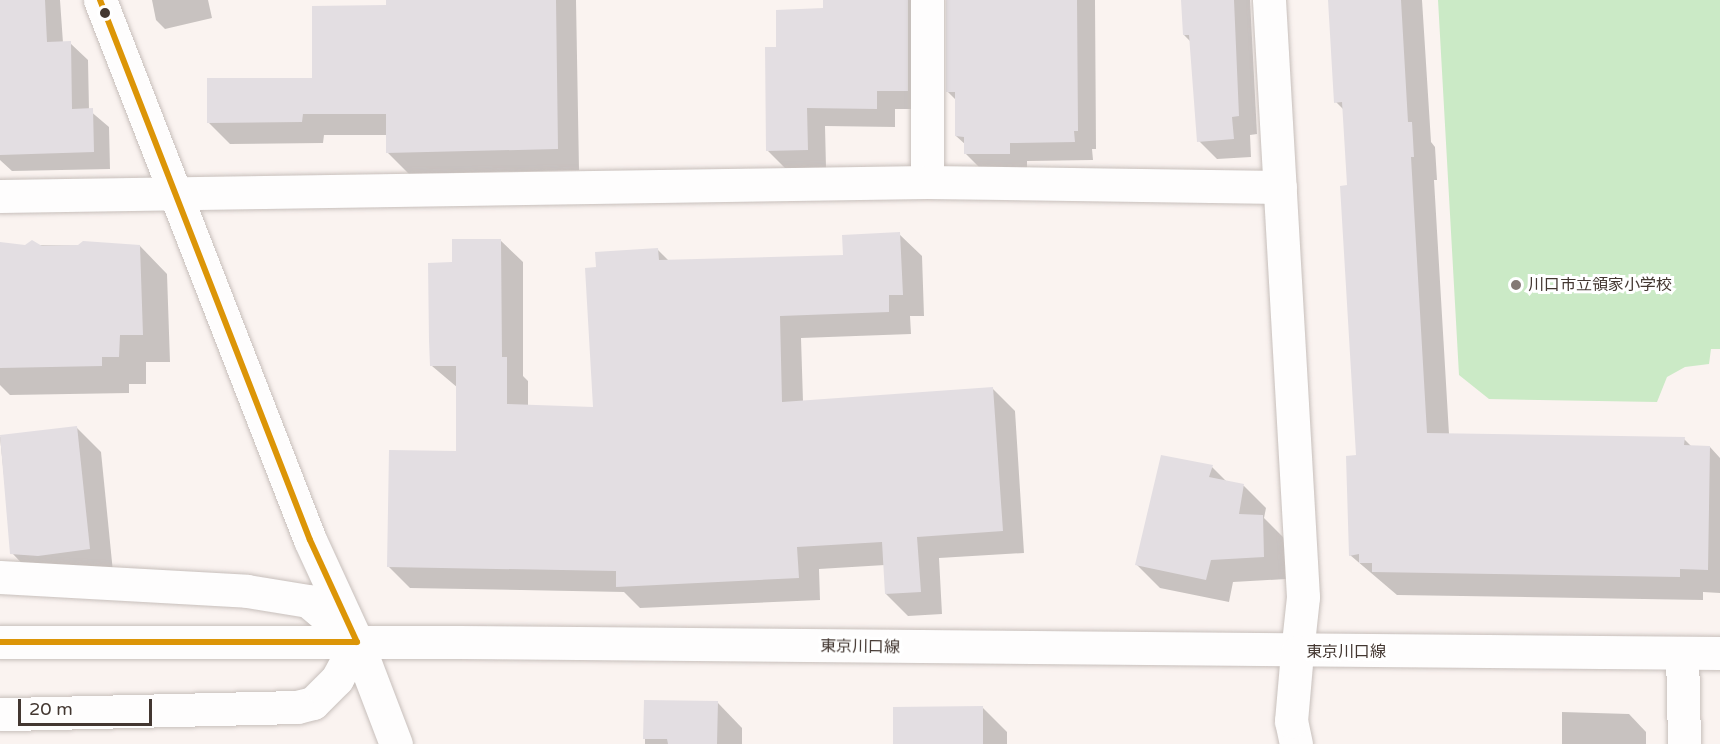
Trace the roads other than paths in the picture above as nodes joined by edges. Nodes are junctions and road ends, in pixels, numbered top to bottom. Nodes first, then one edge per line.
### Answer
1 (100, 0) edge
2 (927, 0) edge
3 (1269, 0) edge
4 (927, 182) junction
5 (1280, 187) junction
6 (176, 195) junction
7 (0, 196) edge
8 (0, 577) edge
9 (0, 642) edge
10 (357, 642) junction
11 (1297, 652) junction
12 (1682, 653) junction
13 (1720, 653) edge
14 (0, 714) edge
15 (396, 744) edge
16 (1296, 744) edge
17 (1684, 744) edge

1 - 6 street
2 - 4 street
3 - 5 street
4 - 5 street
4 - 6 street
5 - 11 street
6 - 7 street
6 - 10 street
8 - 10 street
9 - 10 street, 東京川口線
10 - 11 street, 東京川口線
10 - 14 street
10 - 15 street
11 - 12 street, 東京川口線
11 - 16 street
12 - 13 street, 東京川口線
12 - 17 street

